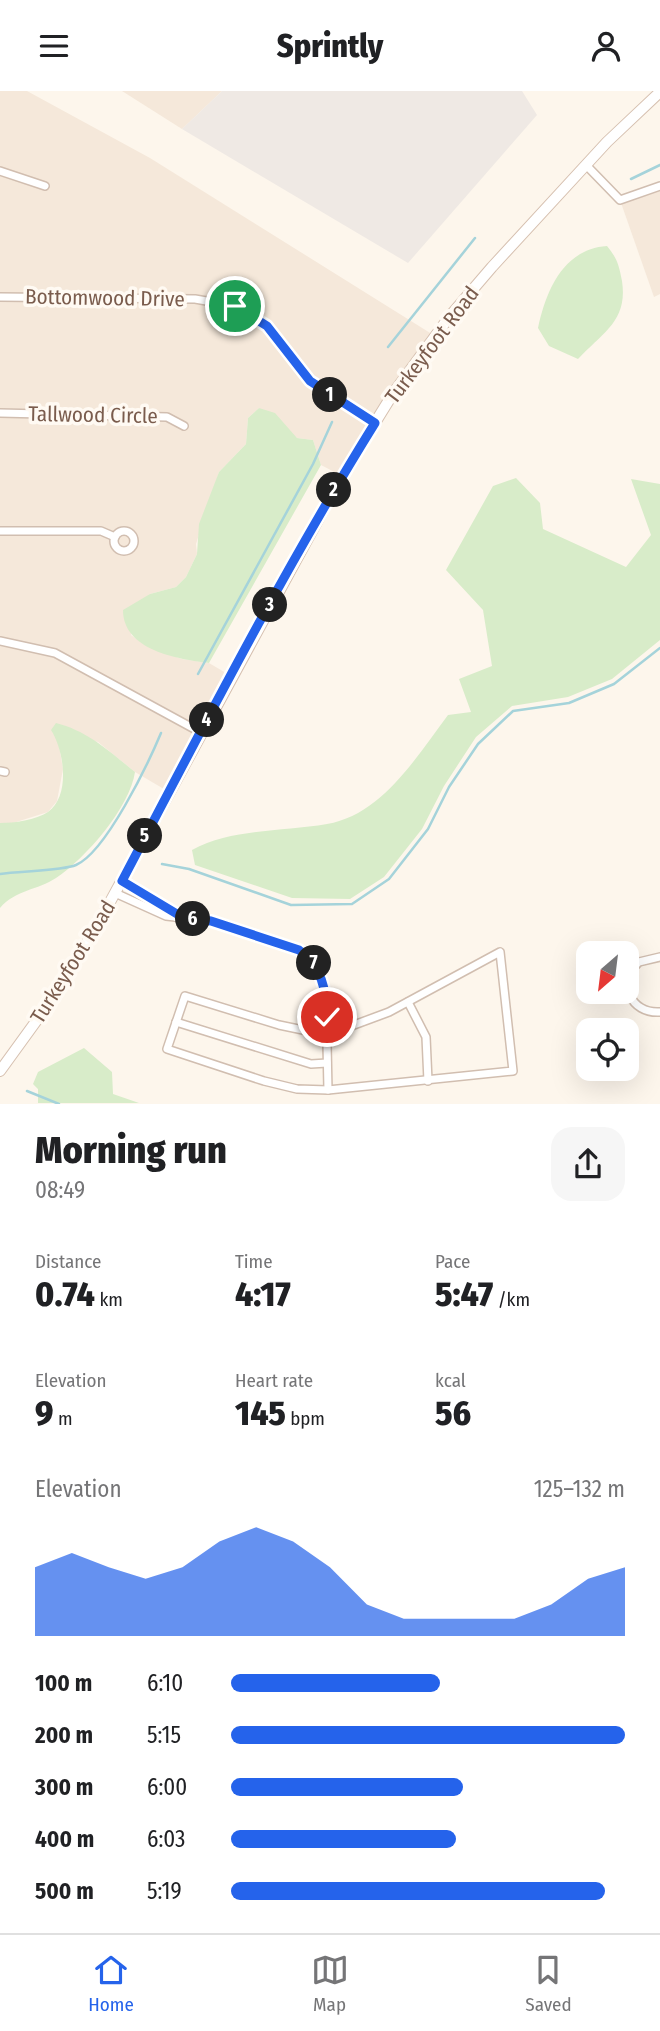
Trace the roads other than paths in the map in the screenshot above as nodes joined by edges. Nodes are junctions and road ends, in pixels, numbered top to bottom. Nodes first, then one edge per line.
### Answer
1 (660, 92) edge
2 (586, 165) junction
3 (0, 171) edge
4 (45, 186) dead end
5 (660, 186) edge
6 (0, 297) edge
7 (0, 413) edge
8 (375, 423) junction
9 (184, 426) dead end
10 (0, 531) edge
11 (115, 537) dead end
12 (0, 641) edge
13 (200, 732) junction
14 (122, 881) junction
15 (115, 893) junction
16 (182, 917) junction
17 (660, 957) edge
18 (408, 1002) junction
19 (660, 1013) edge
20 (176, 1022) junction
21 (327, 1035) junction
22 (327, 1063) junction
23 (0, 1071) edge
24 (428, 1081) junction
25 (328, 1090) junction

1 - 2 main road, Turkeyfoot Road
2 - 5 street
2 - 8 main road, Turkeyfoot Road
3 - 4 street
6 - 8 street, Bottomwood Drive
7 - 9 street, Tallwood Circle
8 - 13 main road, Turkeyfoot Road
10 - 11 street
12 - 13 street
13 - 14 main road, Turkeyfoot Road
14 - 15 main road, Turkeyfoot Road
14 - 16 street
15 - 16 street
15 - 23 main road, Turkeyfoot Road
16 - 21 street
17 - 19 street
18 - 21 street
18 - 24 street
18 - 24 street
20 - 21 street
20 - 22 street
20 - 25 street
21 - 22 street
22 - 25 street
24 - 25 street

